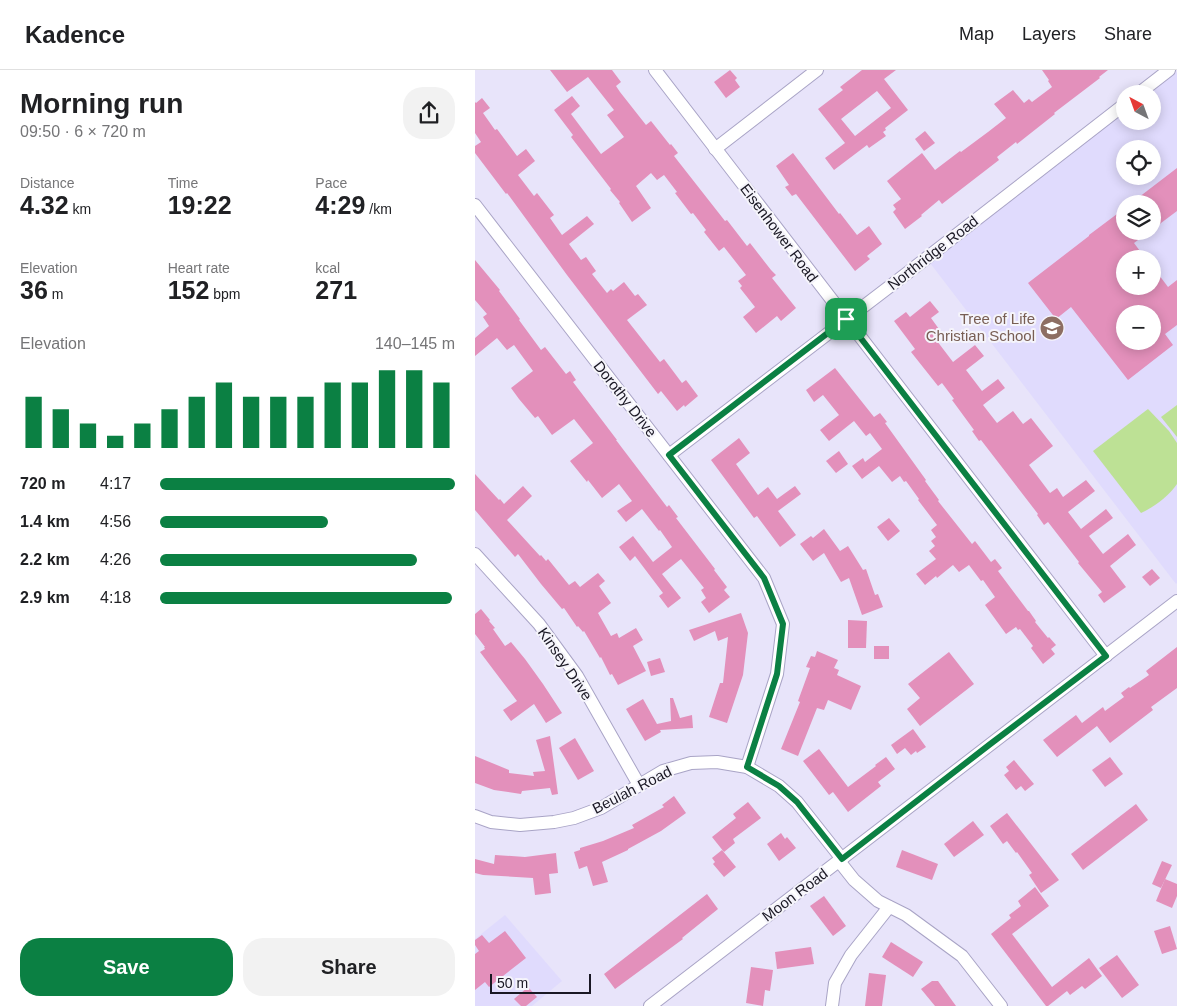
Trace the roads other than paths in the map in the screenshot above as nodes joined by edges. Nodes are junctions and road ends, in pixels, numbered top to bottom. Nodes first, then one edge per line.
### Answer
1 (655, 70) edge
2 (817, 70) edge
3 (1169, 70) edge
4 (1150, 85) edge
5 (1116, 111) edge
6 (715, 149) junction
7 (475, 205) edge
8 (846, 319) junction
9 (669, 455) junction
10 (475, 554) edge
11 (1177, 601) edge
12 (1106, 656) junction
13 (747, 767) junction
14 (639, 785) junction
15 (475, 816) edge
16 (840, 860) junction
17 (889, 907) junction
18 (650, 1006) edge
19 (832, 1006) edge
20 (1001, 1006) edge

1 - 6 street, Eisenhower Road
2 - 6 street
3 - 4 street
5 - 8 street, Northridge Road
6 - 8 street, Eisenhower Road
7 - 9 street, Dorothy Drive
8 - 9 street, Northridge Road
8 - 12 street, Eisenhower Road
9 - 13 street, Dorothy Drive
10 - 14 street, Kinsey Drive
11 - 12 street, Moon Road
12 - 16 street, Moon Road
13 - 14 street, Beulah Road
13 - 16 street, Beulah Road
14 - 15 street, Beulah Road
16 - 17 street, Beulah Road
16 - 18 street, Moon Road
17 - 19 street
17 - 20 street, Beulah Road

